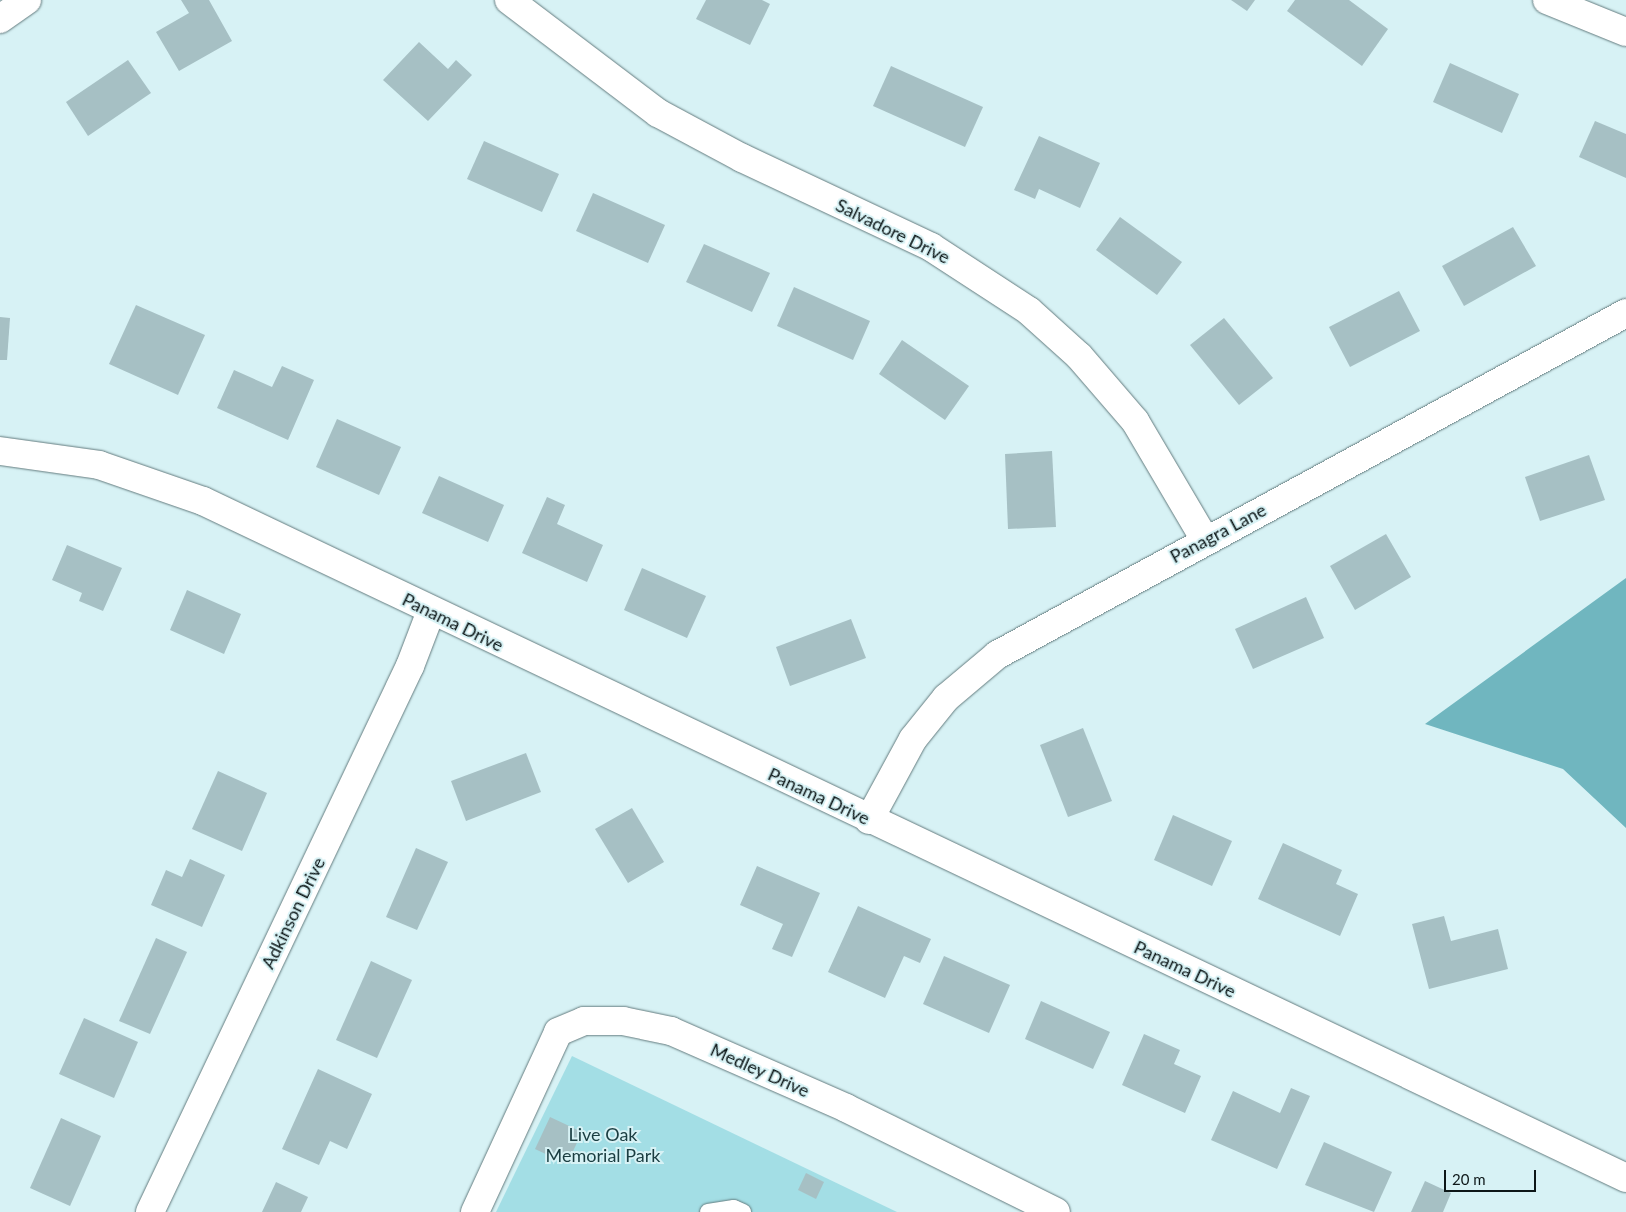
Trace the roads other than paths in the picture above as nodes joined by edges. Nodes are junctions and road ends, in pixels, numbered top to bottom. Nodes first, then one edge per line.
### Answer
1 (27, 0) edge
2 (510, 0) edge
3 (1546, 0) edge
4 (0, 18) edge
5 (1626, 32) edge
6 (1626, 313) edge
7 (0, 451) edge
8 (1206, 540) junction
9 (432, 611) junction
10 (869, 820) junction
11 (1626, 1178) edge
12 (150, 1212) edge
13 (475, 1212) edge
14 (708, 1212) edge
15 (744, 1212) edge
16 (1056, 1212) edge

1 - 4 street
2 - 8 street, Salvadore Drive
3 - 5 street
6 - 8 street, Panagra Lane
7 - 9 street, Panama Drive
8 - 10 street, Panagra Lane
9 - 10 street, Panama Drive
9 - 12 street, Adkinson Drive
10 - 11 street, Panama Drive
13 - 16 street, Medley Drive
14 - 15 lane

